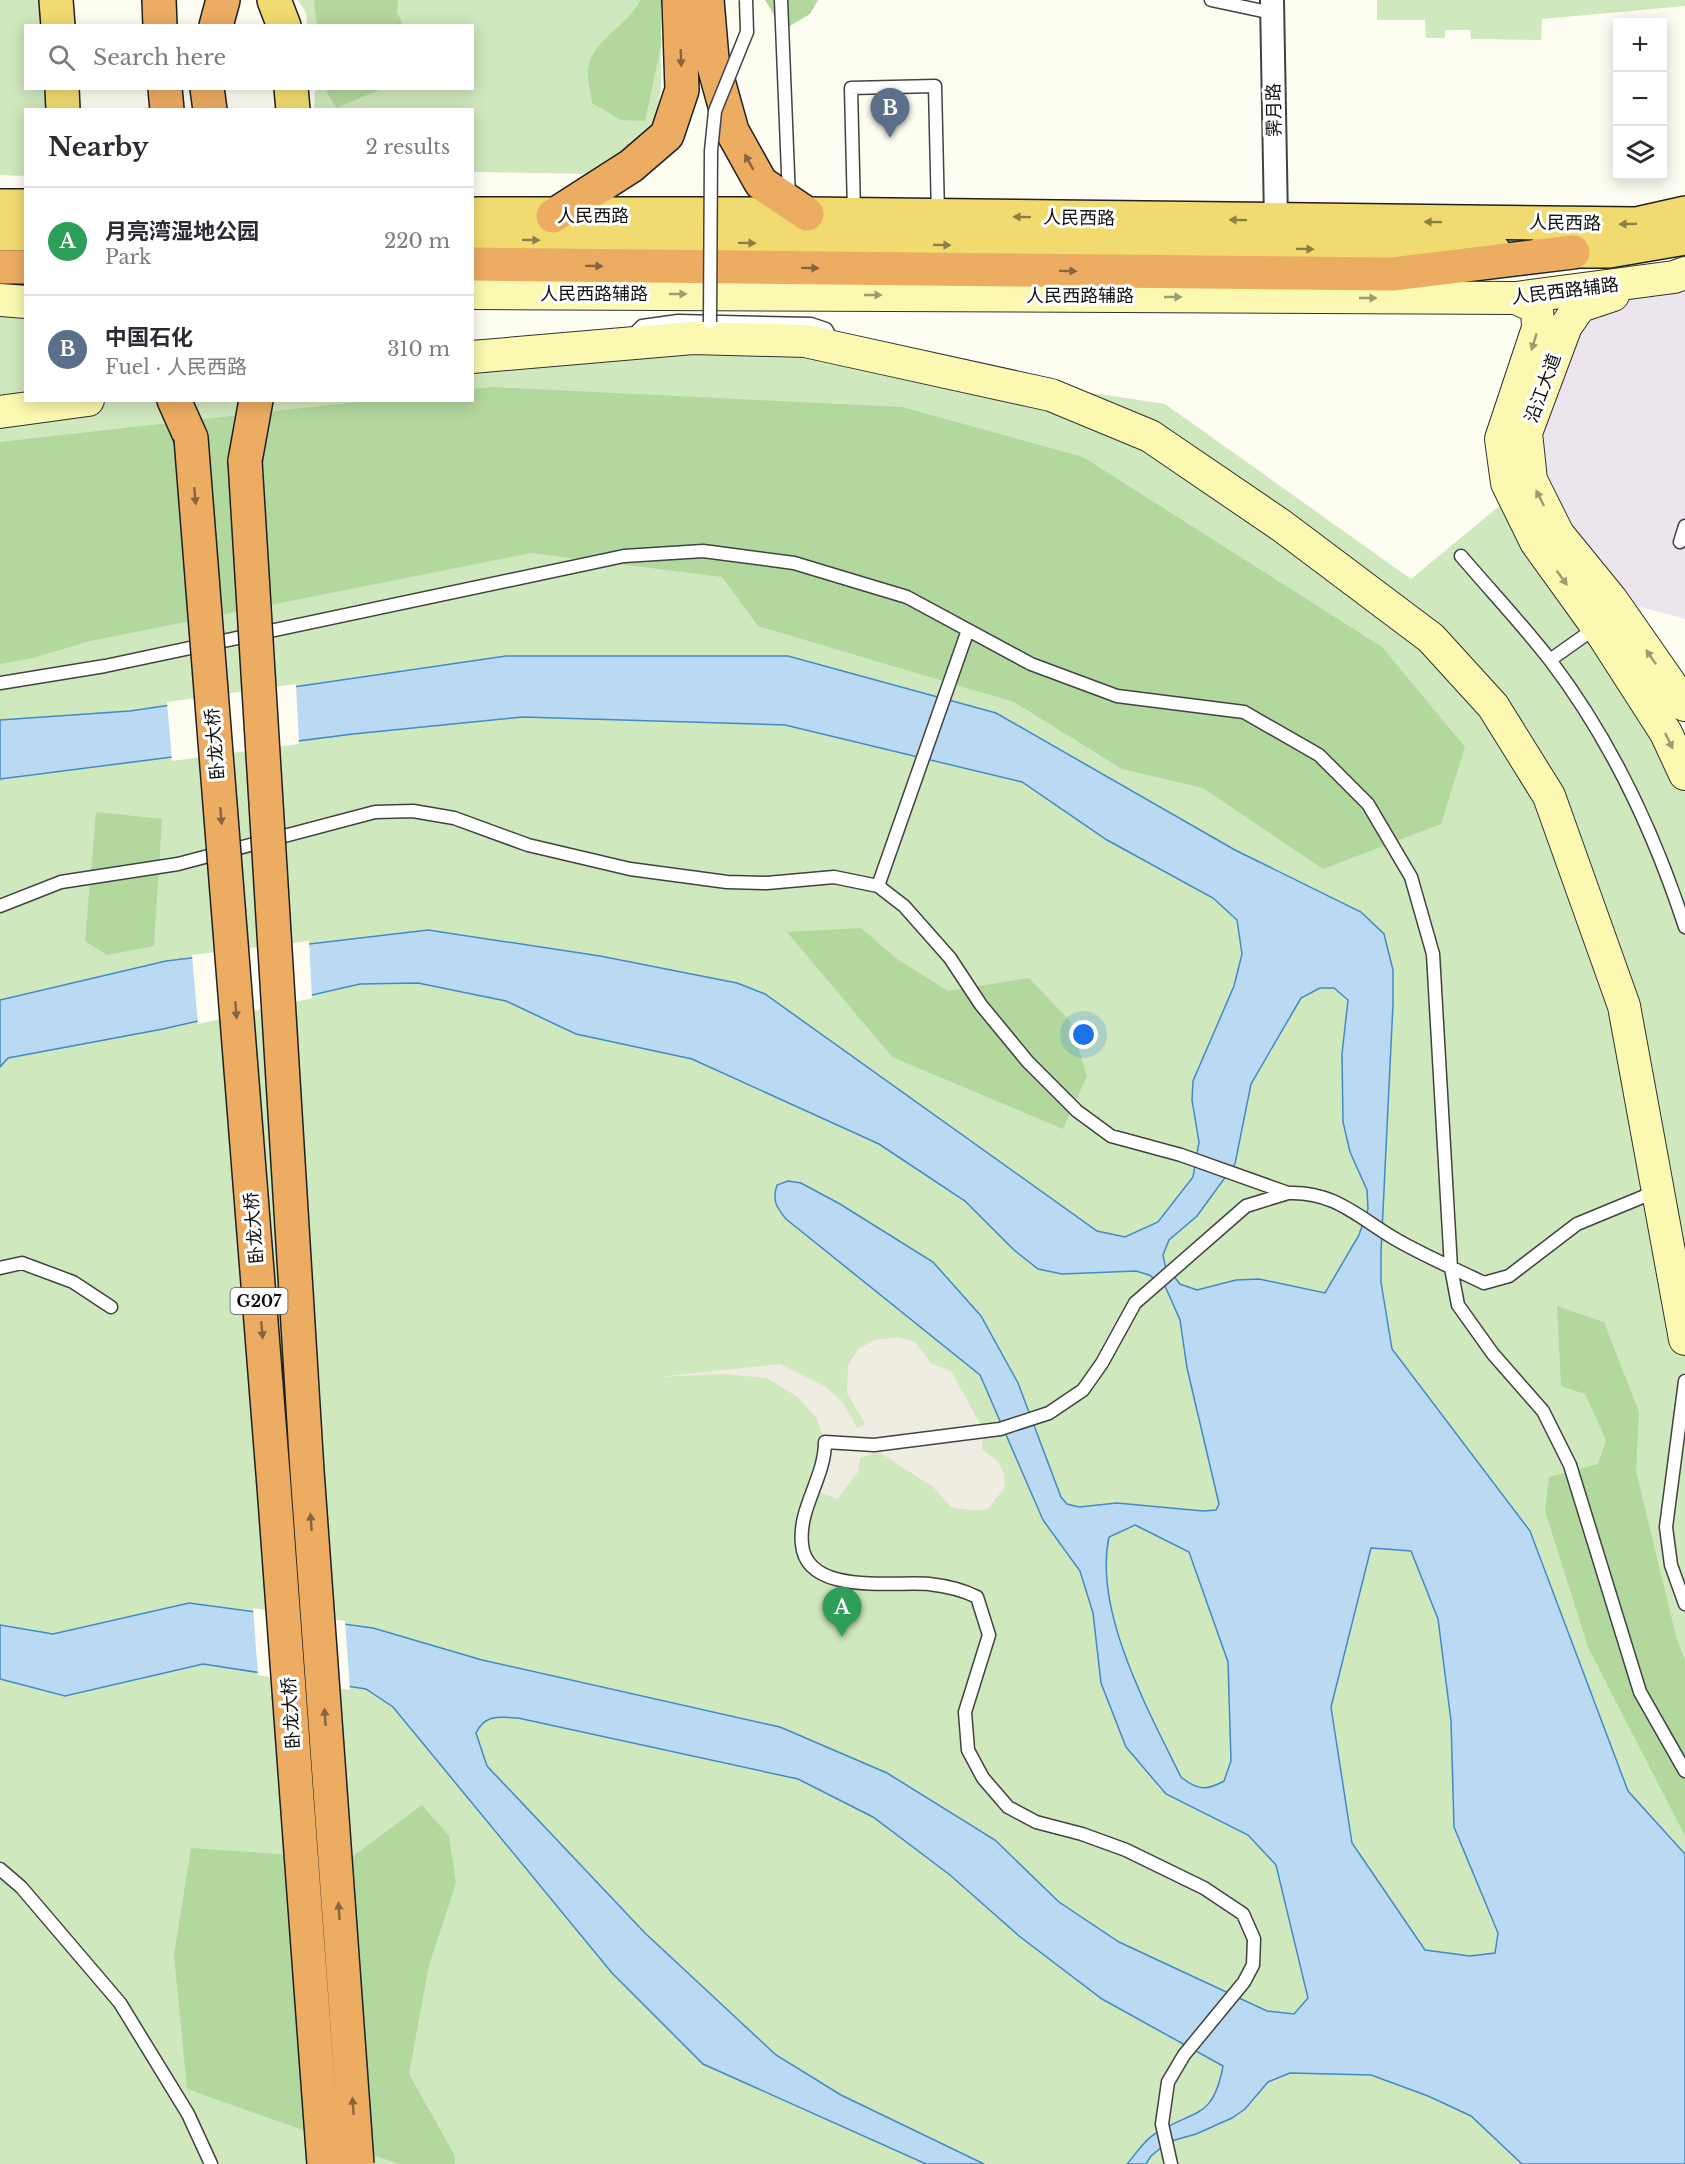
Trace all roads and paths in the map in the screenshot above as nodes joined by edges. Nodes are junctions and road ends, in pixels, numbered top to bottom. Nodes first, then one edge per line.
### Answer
1 (56, 0) edge
2 (159, 0) edge
3 (201, 0) edge
4 (223, 0) edge
5 (274, 0) edge
6 (679, 0) edge
7 (707, 0) edge
8 (746, 0) edge
9 (782, 0) edge
10 (1211, 0) edge
11 (1272, 6) edge
12 (58, 24) edge
13 (160, 24) edge
14 (202, 24) edge
15 (217, 24) edge
16 (283, 24) edge
17 (62, 90) edge
18 (165, 90) edge
19 (207, 90) edge
20 (291, 90) edge
21 (63, 108) edge
22 (167, 108) edge
23 (210, 108) edge
24 (293, 108) edge
25 (0, 206) edge
26 (24, 206) edge
27 (798, 208) junction
28 (1685, 213) edge
29 (474, 214) edge
30 (854, 215) junction
31 (553, 216) junction
32 (938, 216) junction
33 (1276, 220) junction
34 (0, 234) edge
35 (24, 234) edge
36 (1685, 238) edge
37 (474, 240) edge
38 (1573, 252) junction
39 (474, 264) edge
40 (0, 267) edge
41 (24, 267) edge
42 (1679, 275) edge
43 (474, 293) edge
44 (1516, 298) junction
45 (0, 300) edge
46 (24, 303) edge
47 (710, 322) junction
48 (624, 344) junction
49 (837, 348) junction
50 (474, 357) edge
51 (73, 402) edge
52 (175, 402) edge
53 (188, 402) edge
54 (239, 402) edge
55 (256, 402) edge
56 (0, 412) edge
57 (191, 438) junction
58 (245, 461) junction
59 (1685, 526) edge
60 (1680, 542) dead end
61 (1461, 556) dead end
62 (1608, 620) junction
63 (969, 630) junction
64 (1550, 660) junction
65 (1, 679) edge
66 (1685, 705) edge
67 (1685, 774) edge
68 (878, 886) junction
69 (0, 906) edge
70 (1685, 927) edge
71 (1659, 1191) junction
72 (1288, 1193) junction
73 (0, 1268) edge
74 (1451, 1268) junction
75 (1680, 1286) edge
76 (111, 1307) dead end
77 (1685, 1339) edge
78 (1685, 1381) edge
79 (1685, 1605) edge
80 (1685, 1771) edge
81 (0, 1869) edge
82 (1169, 2159) edge
83 (211, 2164) edge
84 (324, 2164) edge
85 (357, 2164) edge

1 - 12 main road
2 - 13 highway
3 - 14 highway
4 - 15 highway
5 - 16 main road
6 -> 31 highway
27 -> 7 highway
8 - 47 lane, bridge
9 - 27 lane
10 - 11 lane
11 - 33 street, 霁月路
17 - 21 main road
18 - 22 highway
19 - 23 highway
20 - 24 main road
25 - 26 main road
27 - 30 main road, 人民西路
27 - 31 main road, 人民西路
28 -> 33 main road, 人民西路
29 - 31 main road, 人民西路
30 - 32 main road, 人民西路
30 - 32 lane
33 -> 32 main road, 人民西路
34 - 35 main road
36 - 38 main road, 人民西路
37 -> 38 main road, 人民西路
39 -> 38 highway
40 - 41 highway
42 - 44 street, 人民西路辅路
62 -> 42 street, 沿江大道
43 -> 44 street, 人民西路辅路
44 -> 62 street, 沿江大道
45 - 46 street
47 - 48 lane
47 - 49 lane
48 - 49 street
48 - 50 street
49 - 71 street
51 - 56 street
52 - 57 highway
53 - 57 highway, 卧龙大桥 / G207
54 - 58 highway, 卧龙大桥 / G207
55 - 58 highway
57 -> 84 highway, 卧龙大桥 / G207, bridge
85 -> 58 highway, 卧龙大桥 / G207, bridge
59 - 60 lane
61 - 64 lane
62 - 64 lane
66 -> 62 street, 沿江大道
62 -> 67 street, 沿江大道
63 - 65 lane
63 - 68 lane
63 - 74 lane
64 - 70 lane
68 - 69 lane
68 - 72 lane
71 - 74 lane
71 - 75 street
72 - 74 lane
72 - 82 lane
73 - 76 lane
74 - 80 lane
75 - 77 street
78 - 79 lane
81 - 83 lane

